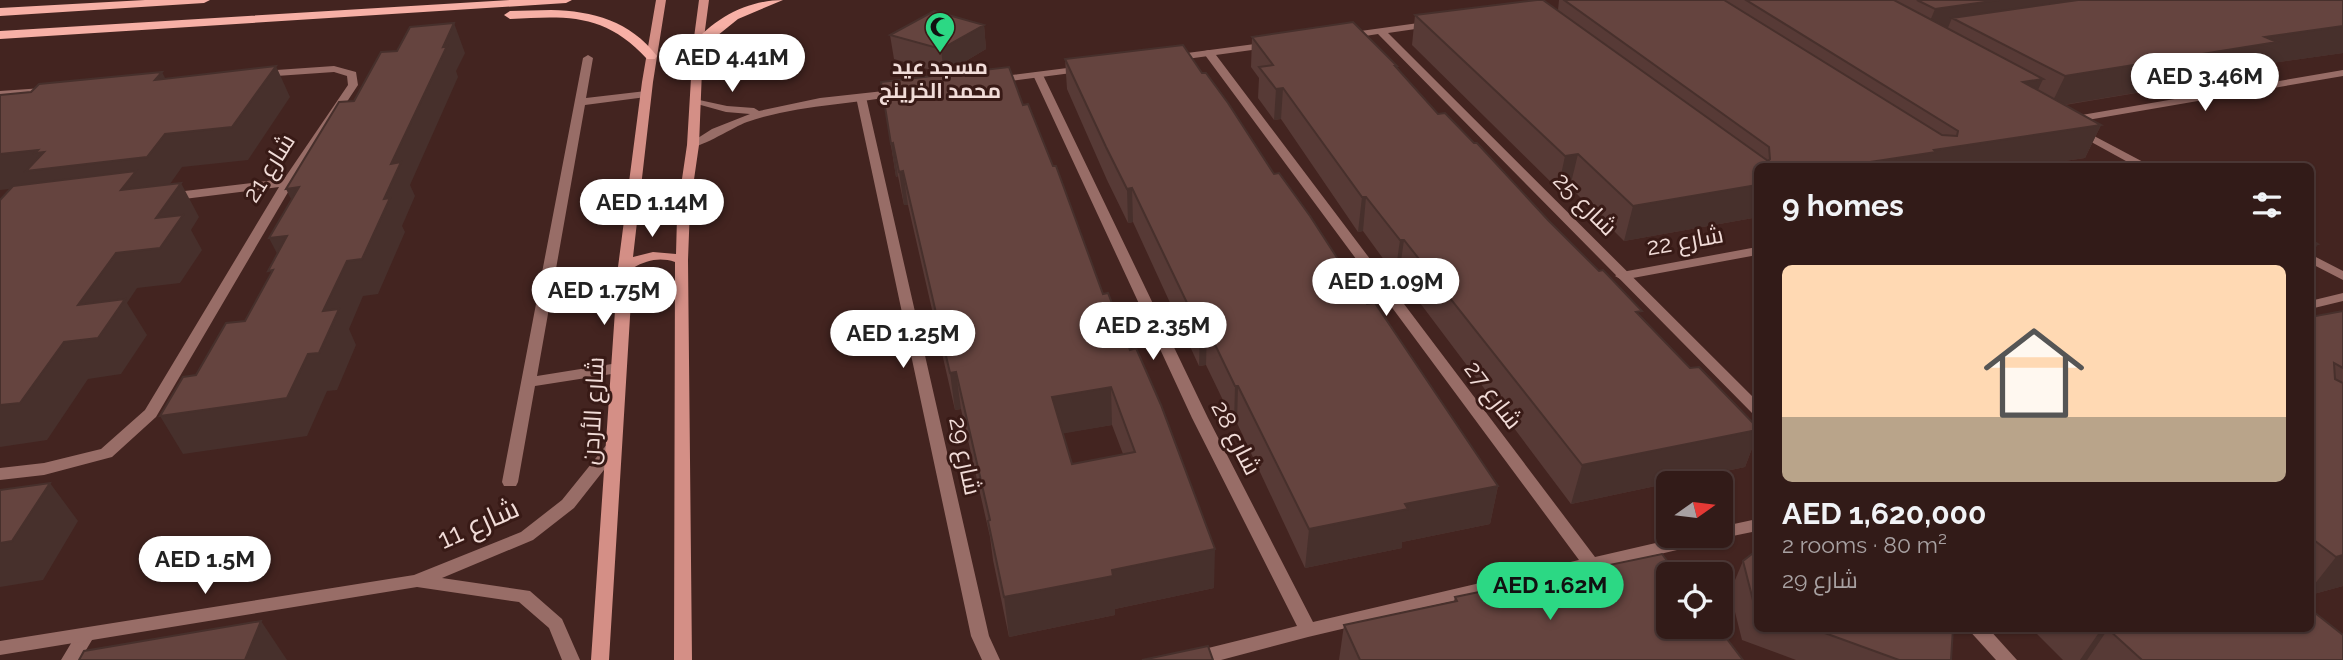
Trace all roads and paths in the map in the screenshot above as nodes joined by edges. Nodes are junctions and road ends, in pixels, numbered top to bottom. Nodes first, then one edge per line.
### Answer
1 (204, 0) edge
2 (406, 0) edge
3 (566, 0) edge
4 (661, 0) edge
5 (704, 0) edge
6 (777, 0) edge
7 (190, 1) edge
8 (0, 12) edge
9 (276, 19) junction
10 (1447, 23) edge
11 (153, 25) junction
12 (1380, 31) junction
13 (0, 35) edge
14 (1340, 36) edge
15 (1288, 43) edge
16 (698, 45) junction
17 (1209, 53) junction
18 (651, 56) junction
19 (588, 58) dead end
20 (1156, 60) edge
21 (1090, 68) edge
22 (2343, 73) edge
23 (253, 75) edge
24 (1038, 75) junction
25 (983, 82) edge
26 (51, 90) edge
27 (915, 90) edge
28 (0, 94) edge
29 (646, 94) junction
30 (861, 97) junction
31 (694, 100) junction
32 (580, 102) junction
33 (766, 111) junction
34 (693, 145) junction
35 (2138, 163) edge
36 (288, 183) junction
37 (151, 199) edge
38 (684, 207) junction
39 (630, 214) junction
40 (1754, 252) edge
41 (682, 260) junction
42 (2314, 260) edge
43 (625, 267) junction
44 (1622, 276) junction
45 (2343, 276) edge
46 (2343, 298) edge
47 (2314, 303) edge
48 (618, 368) junction
49 (529, 382) junction
50 (1754, 407) edge
51 (614, 447) junction
52 (0, 474) edge
53 (510, 482) dead end
54 (1754, 526) edge
55 (1733, 531) edge
56 (1658, 548) edge
57 (1590, 563) junction
58 (416, 581) junction
59 (1308, 630) junction
60 (1980, 632) edge
61 (86, 635) junction
62 (0, 648) edge
63 (70, 660) edge
64 (571, 660) edge
65 (600, 660) edge
66 (683, 660) edge
67 (991, 660) edge
68 (1192, 660) edge
69 (2008, 660) edge

1 - 7 main road
2 - 11 main road
3 - 9 main road
4 - 18 main road, شارع الأردن
5 - 16 main road
6 - 16 main road
7 - 8 main road
9 - 11 main road
9 - 18 main road
10 - 12 street
11 - 13 main road
12 - 14 street
12 - 44 street, شارع 25
15 - 17 street
16 - 31 main road
17 - 20 street
17 - 57 street, شارع 27
18 - 29 main road, شارع الأردن
19 - 32 street
21 - 24 street
22 - 35 street
23 - 36 street, شارع 21
24 - 25 street
24 - 59 street, شارع 28
26 - 28 street
27 - 30 street
29 - 32 street
29 - 39 main road, شارع الأردن
30 - 33 street
30 - 67 street, شارع 29
31 - 33 street
31 - 34 main road
32 - 49 street
33 - 34 street
34 - 38 main road
36 - 37 street
36 - 52 street, شارع 21
38 - 39 main road
38 - 41 main road
39 - 43 main road, شارع الأردن
40 - 44 street, شارع 22
41 - 43 main road
41 - 66 main road
42 - 45 street
43 - 48 main road, شارع الأردن
44 - 50 street, شارع 25
46 - 47 street
48 - 49 street
48 - 51 main road, شارع الأردن
49 - 53 street
51 - 58 street, شارع 11
51 - 65 main road, شارع الأردن
54 - 55 street
56 - 57 street
57 - 59 street
58 - 61 street, شارع 11
58 - 64 street, شارع 11
59 - 68 street
60 - 69 street
61 - 62 street, شارع 11
61 - 63 street

